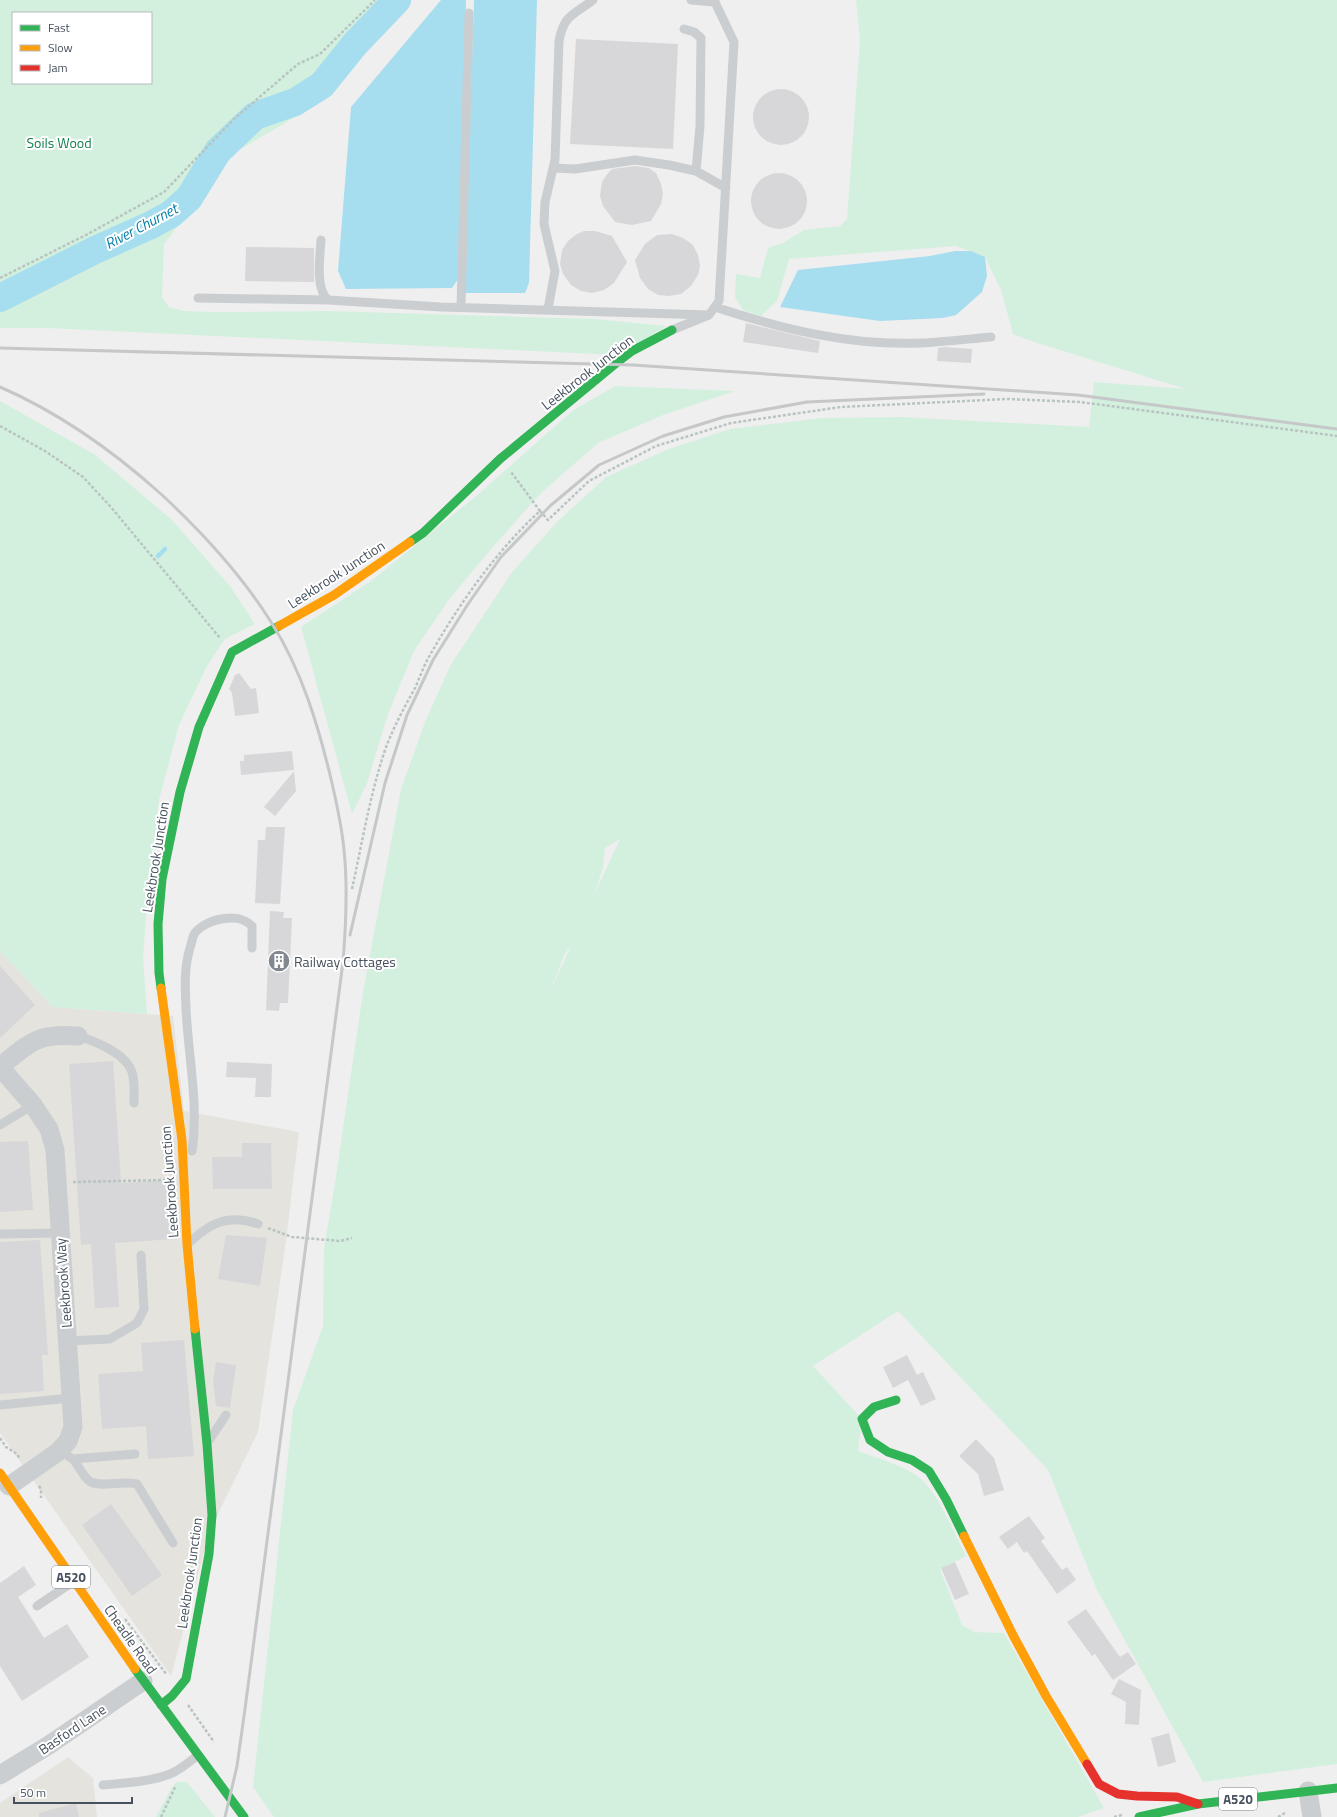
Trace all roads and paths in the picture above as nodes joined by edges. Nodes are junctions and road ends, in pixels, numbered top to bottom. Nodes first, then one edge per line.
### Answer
1 (375, 0) edge
2 (593, 0) edge
3 (691, 0) edge
4 (714, 1) edge
5 (469, 13) dead end
6 (684, 29) dead end
7 (554, 168) junction
8 (696, 171) junction
9 (726, 188) junction
10 (321, 240) dead end
11 (0, 278) edge
12 (198, 298) dead end
13 (328, 300) junction
14 (715, 306) junction
15 (460, 307) junction
16 (548, 309) junction
17 (709, 315) junction
18 (672, 330) joint
19 (991, 337) dead end
20 (0, 426) edge
21 (1337, 436) edge
22 (500, 458) junction
23 (540, 510) junction
24 (232, 652) junction
25 (352, 889) dead end
26 (252, 948) dead end
27 (78, 1036) joint
28 (0, 1067) edge
29 (134, 1103) dead end
30 (33, 1105) junction
31 (0, 1125) edge
32 (185, 1179) junction
33 (57, 1183) junction
34 (258, 1224) joint
35 (60, 1233) junction
36 (0, 1234) edge
37 (352, 1238) dead end
38 (187, 1244) junction
39 (141, 1255) dead end
40 (67, 1341) junction
41 (71, 1398) junction
42 (896, 1400) dead end
43 (0, 1404) edge
44 (226, 1415) dead end
45 (0, 1438) edge
46 (207, 1444) junction
47 (135, 1454) dead end
48 (66, 1455) junction
49 (29, 1472) junction
50 (4, 1479) edge
51 (40, 1504) dead end
52 (173, 1543) dead end
53 (74, 1580) junction
54 (37, 1606) dead end
55 (122, 1615) dead end
56 (143, 1681) junction
57 (178, 1689) junction
58 (161, 1705) junction
59 (217, 1747) dead end
60 (198, 1755) junction
61 (0, 1775) edge
62 (102, 1785) dead end
63 (1337, 1788) edge
64 (1308, 1791) junction
65 (1198, 1804) junction
66 (244, 1817) edge
67 (1139, 1817) edge
68 (1312, 1817) edge

1 - 11 path
2 - 7 lane
3 - 4 lane
4 - 9 lane
5 - 15 lane
6 - 8 lane
7 - 8 lane
7 - 16 lane
8 - 9 lane
9 - 14 lane
10 - 13 lane
12 - 13 lane
13 - 15 lane
14 - 17 lane
14 - 19 lane
15 - 16 lane
16 - 17 lane
17 - 18 lane
18 - 22 main road, Leekbrook Junction
20 - 24 path
21 - 23 path
22 - 23 path
22 - 24 main road, Leekbrook Junction
23 - 25 path
24 - 32 main road, Leekbrook Junction
26 - 32 lane
27 - 28 street
27 - 29 lane
28 - 30 street, Leekbrook Way
30 - 31 lane
30 - 33 street, Leekbrook Way
32 - 33 path
32 - 38 main road, Leekbrook Junction
33 - 35 street, Leekbrook Way
34 - 37 path
34 - 38 lane
35 - 36 lane
35 - 40 street, Leekbrook Way
38 - 46 main road, Leekbrook Junction
39 - 40 lane
40 - 41 street, Leekbrook Way
41 - 43 lane
41 - 48 street, Leekbrook Way
42 - 65 main road
44 - 46 lane
45 - 49 path
46 - 57 main road, Leekbrook Junction
47 - 48 lane
48 - 49 street, Leekbrook Way
48 - 52 lane
49 - 50 street, Leekbrook Way
49 - 51 path
50 - 53 main road, Cheadle Road / A520
53 - 54 lane
53 - 56 main road, Cheadle Road / A520
55 - 57 path
56 - 58 main road, Cheadle Road / A520
56 - 61 street, Basford Lane
57 - 58 main road, Leekbrook Junction
57 - 59 path
58 - 60 main road, Cheadle Road / A520
60 - 62 lane
60 - 66 main road, Cheadle Road / A520
63 - 64 main road, A520
64 - 65 main road, A520
64 - 68 street
65 - 67 main road, A520

